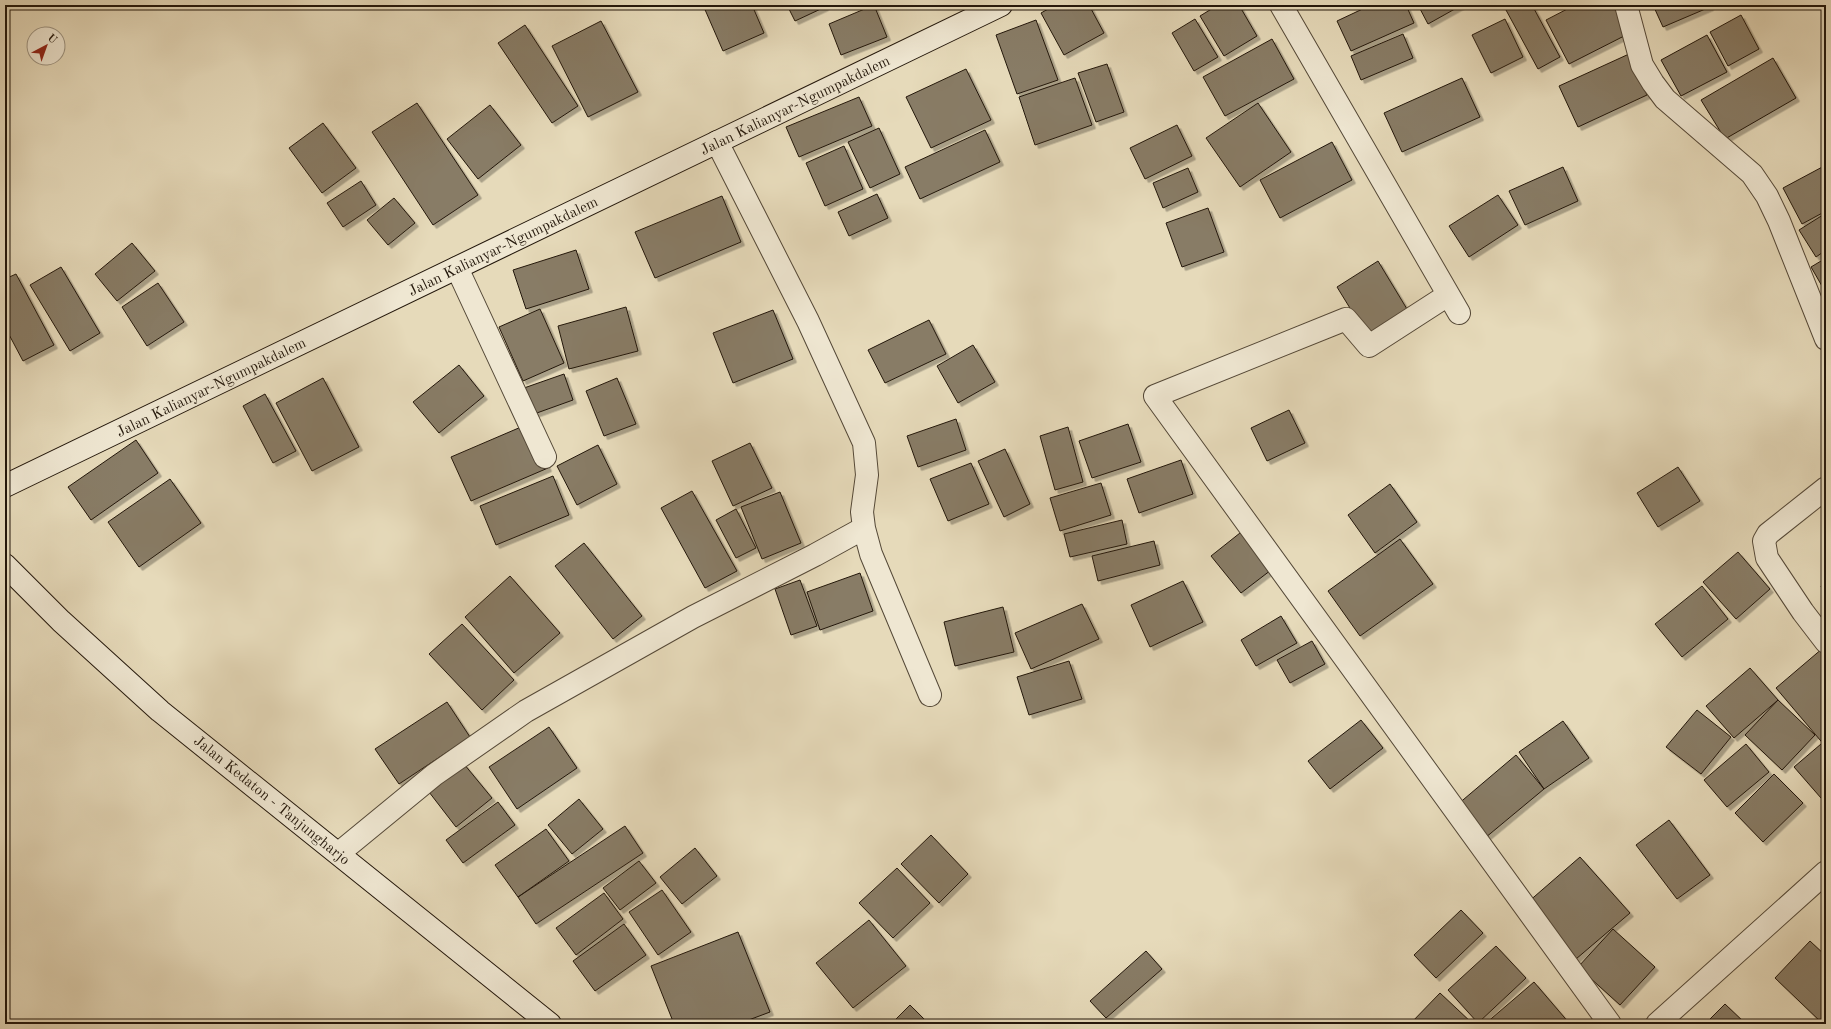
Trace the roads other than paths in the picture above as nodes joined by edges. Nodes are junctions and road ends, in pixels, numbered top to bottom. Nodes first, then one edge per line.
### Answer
1 (1001, 5) edge
2 (1281, 5) edge
3 (1626, 5) edge
4 (717, 142) junction
5 (457, 268) junction
6 (1826, 340) edge
7 (545, 457) dead end
8 (5, 486) edge
9 (1826, 488) edge
10 (864, 528) junction
11 (5, 565) edge
12 (1826, 642) edge
13 (930, 695) dead end
14 (339, 853) junction
15 (1826, 872) edge
16 (550, 1024) edge
17 (1610, 1024) edge
18 (1657, 1024) edge

1 - 4 street, Jalan Kalianyar-Ngumpakdalem
2 - 17 street
3 - 6 street
4 - 5 street, Jalan Kalianyar-Ngumpakdalem
4 - 10 street
5 - 7 street
5 - 8 street, Jalan Kalianyar-Ngumpakdalem
9 - 12 street
10 - 13 street
10 - 14 street
11 - 14 street, Jalan Kedaton - Tanjungharjo
14 - 16 street, Jalan Kedaton - Tanjungharjo
15 - 18 street

